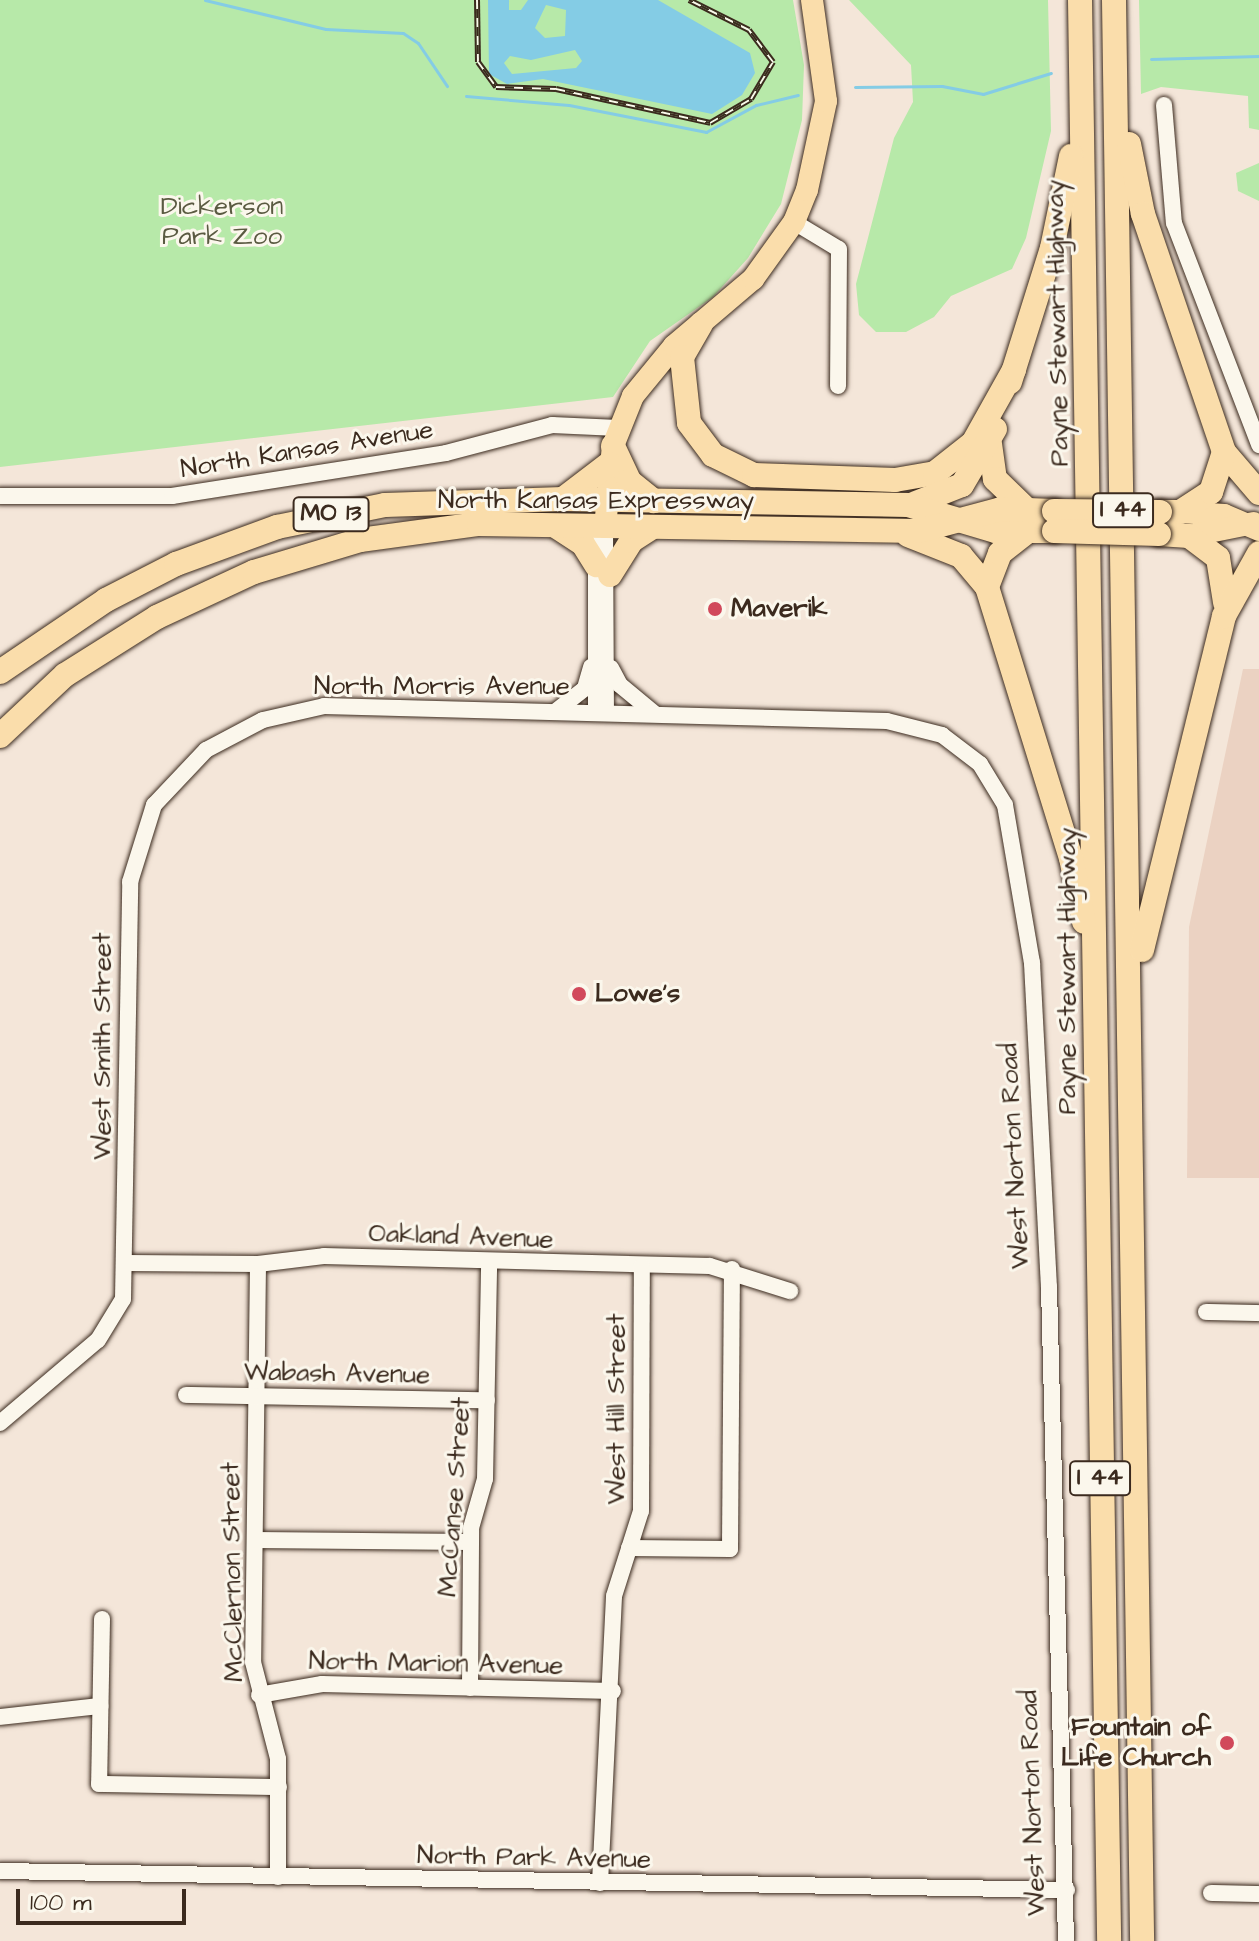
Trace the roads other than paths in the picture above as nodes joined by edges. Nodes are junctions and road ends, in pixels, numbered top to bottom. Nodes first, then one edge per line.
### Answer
1 (812, 0) edge
2 (1080, 0) edge
3 (1114, 0) edge
4 (1116, 54) junction
5 (1082, 70) junction
6 (1164, 105) dead end
7 (794, 222) junction
8 (701, 324) junction
9 (1014, 370) junction
10 (838, 386) dead end
11 (990, 444) junction
12 (1259, 445) edge
13 (613, 446) junction
14 (1224, 452) junction
15 (1259, 493) edge
16 (0, 496) edge
17 (563, 499) junction
18 (605, 499) junction
19 (654, 501) junction
20 (908, 505) junction
21 (965, 519) junction
22 (1167, 519) junction
23 (1026, 520) junction
24 (1256, 525) edge
25 (555, 526) junction
26 (605, 527) junction
27 (651, 528) junction
28 (894, 529) junction
29 (1189, 536) junction
30 (1259, 553) edge
31 (603, 570) junction
32 (987, 587) junction
33 (1224, 616) junction
34 (597, 650) junction
35 (611, 666) junction
36 (0, 672) edge
37 (556, 711) junction
38 (601, 713) junction
39 (655, 714) junction
40 (0, 736) edge
41 (141, 831) joint
42 (1098, 1016) junction
43 (1131, 1019) junction
44 (489, 1262) junction
45 (127, 1263) junction
46 (258, 1264) junction
47 (642, 1266) junction
48 (732, 1269) junction
49 (790, 1291) dead end
50 (1206, 1312) dead end
51 (1259, 1313) edge
52 (186, 1395) dead end
53 (255, 1397) junction
54 (487, 1400) junction
55 (0, 1423) edge
56 (255, 1540) junction
57 (470, 1542) junction
58 (629, 1548) junction
59 (102, 1619) dead end
60 (470, 1688) junction
61 (613, 1691) junction
62 (259, 1695) junction
63 (100, 1706) junction
64 (0, 1717) edge
65 (279, 1787) junction
66 (0, 1871) edge
67 (278, 1877) junction
68 (600, 1883) junction
69 (1067, 1890) junction
70 (1211, 1893) dead end
71 (1259, 1894) edge
72 (1066, 1941) edge
73 (1109, 1941) edge
74 (1142, 1941) edge

1 - 7 main road
2 - 5 highway, Payne Stewart Highway / I 44
3 - 4 highway, I 44
4 - 14 highway
4 - 43 highway, I 44
5 - 9 highway
5 - 42 highway, Payne Stewart Highway / I 44
6 - 12 street
7 - 8 main road
7 - 10 street
8 - 9 highway
8 - 13 main road
9 - 11 highway
11 - 20 highway
11 - 23 highway
13 - 16 street, North Kansas Avenue
13 - 17 highway
13 - 18 main road
13 - 19 highway
14 - 15 highway
14 - 22 highway
17 - 18 highway, North Kansas Expressway / MO 13
17 - 36 highway, North Kansas Expressway / MO 13
18 - 19 highway, North Kansas Expressway / MO 13
18 - 26 main road
19 - 20 highway, North Kansas Expressway / MO 13
20 - 21 highway, North Kansas Expressway / MO 13
21 - 23 highway, North Kansas Expressway / MO 13
21 - 28 highway, North Kansas Expressway / MO 13
22 - 23 highway, North Kansas Expressway / MO 13, bridge
22 - 24 main road, North Kansas Expressway / MO 13
22 - 29 highway, North Kansas Expressway / MO 13
23 - 32 highway
24 - 29 main road, North Kansas Expressway / MO 13
25 - 26 highway, North Kansas Expressway / MO 13
25 - 31 highway
25 - 40 highway, North Kansas Expressway / MO 13
26 - 27 highway, North Kansas Expressway / MO 13
26 - 31 street
27 - 28 highway, North Kansas Expressway / MO 13
27 - 31 highway
28 - 32 highway
29 - 33 highway
30 - 33 highway
31 - 34 street
31 - 35 street
32 - 42 highway
33 - 43 highway
34 - 37 street
34 - 38 street
35 - 38 street
35 - 39 street
37 - 38 street, North Morris Avenue
37 - 41 street, North Morris Avenue
38 - 39 street, West Norton Road
39 - 69 street, West Norton Road
41 - 45 street, West Smith Street
42 - 73 highway, Payne Stewart Highway / I 44
43 - 74 highway, I 44
44 - 46 street, Oakland Avenue
44 - 47 street, Oakland Avenue
44 - 54 street, McCanse Street
45 - 46 street, Oakland Avenue
45 - 55 street, West Smith Street
46 - 53 street, McClernon Street
47 - 48 street, Oakland Avenue
47 - 58 street, West Hill Street
48 - 49 street, Oakland Avenue
48 - 58 street
50 - 51 street
52 - 53 street, Wabash Avenue
53 - 54 street, Wabash Avenue
53 - 56 street, McClernon Street
54 - 57 street, McCanse Street
56 - 57 street
56 - 62 street, McClernon Street
57 - 60 street, McCanse Street
58 - 61 street, West Hill Street
59 - 63 street
60 - 61 street, North Marion Avenue
60 - 62 street, North Marion Avenue
61 - 68 street, West Hill Street
62 - 65 street, McClernon Street
63 - 64 street
63 - 65 street
65 - 67 street, McClernon Street
66 - 67 street, North Park Avenue
67 - 68 street, North Park Avenue
68 - 69 street, North Park Avenue
69 - 72 street, West Norton Road
70 - 71 street

